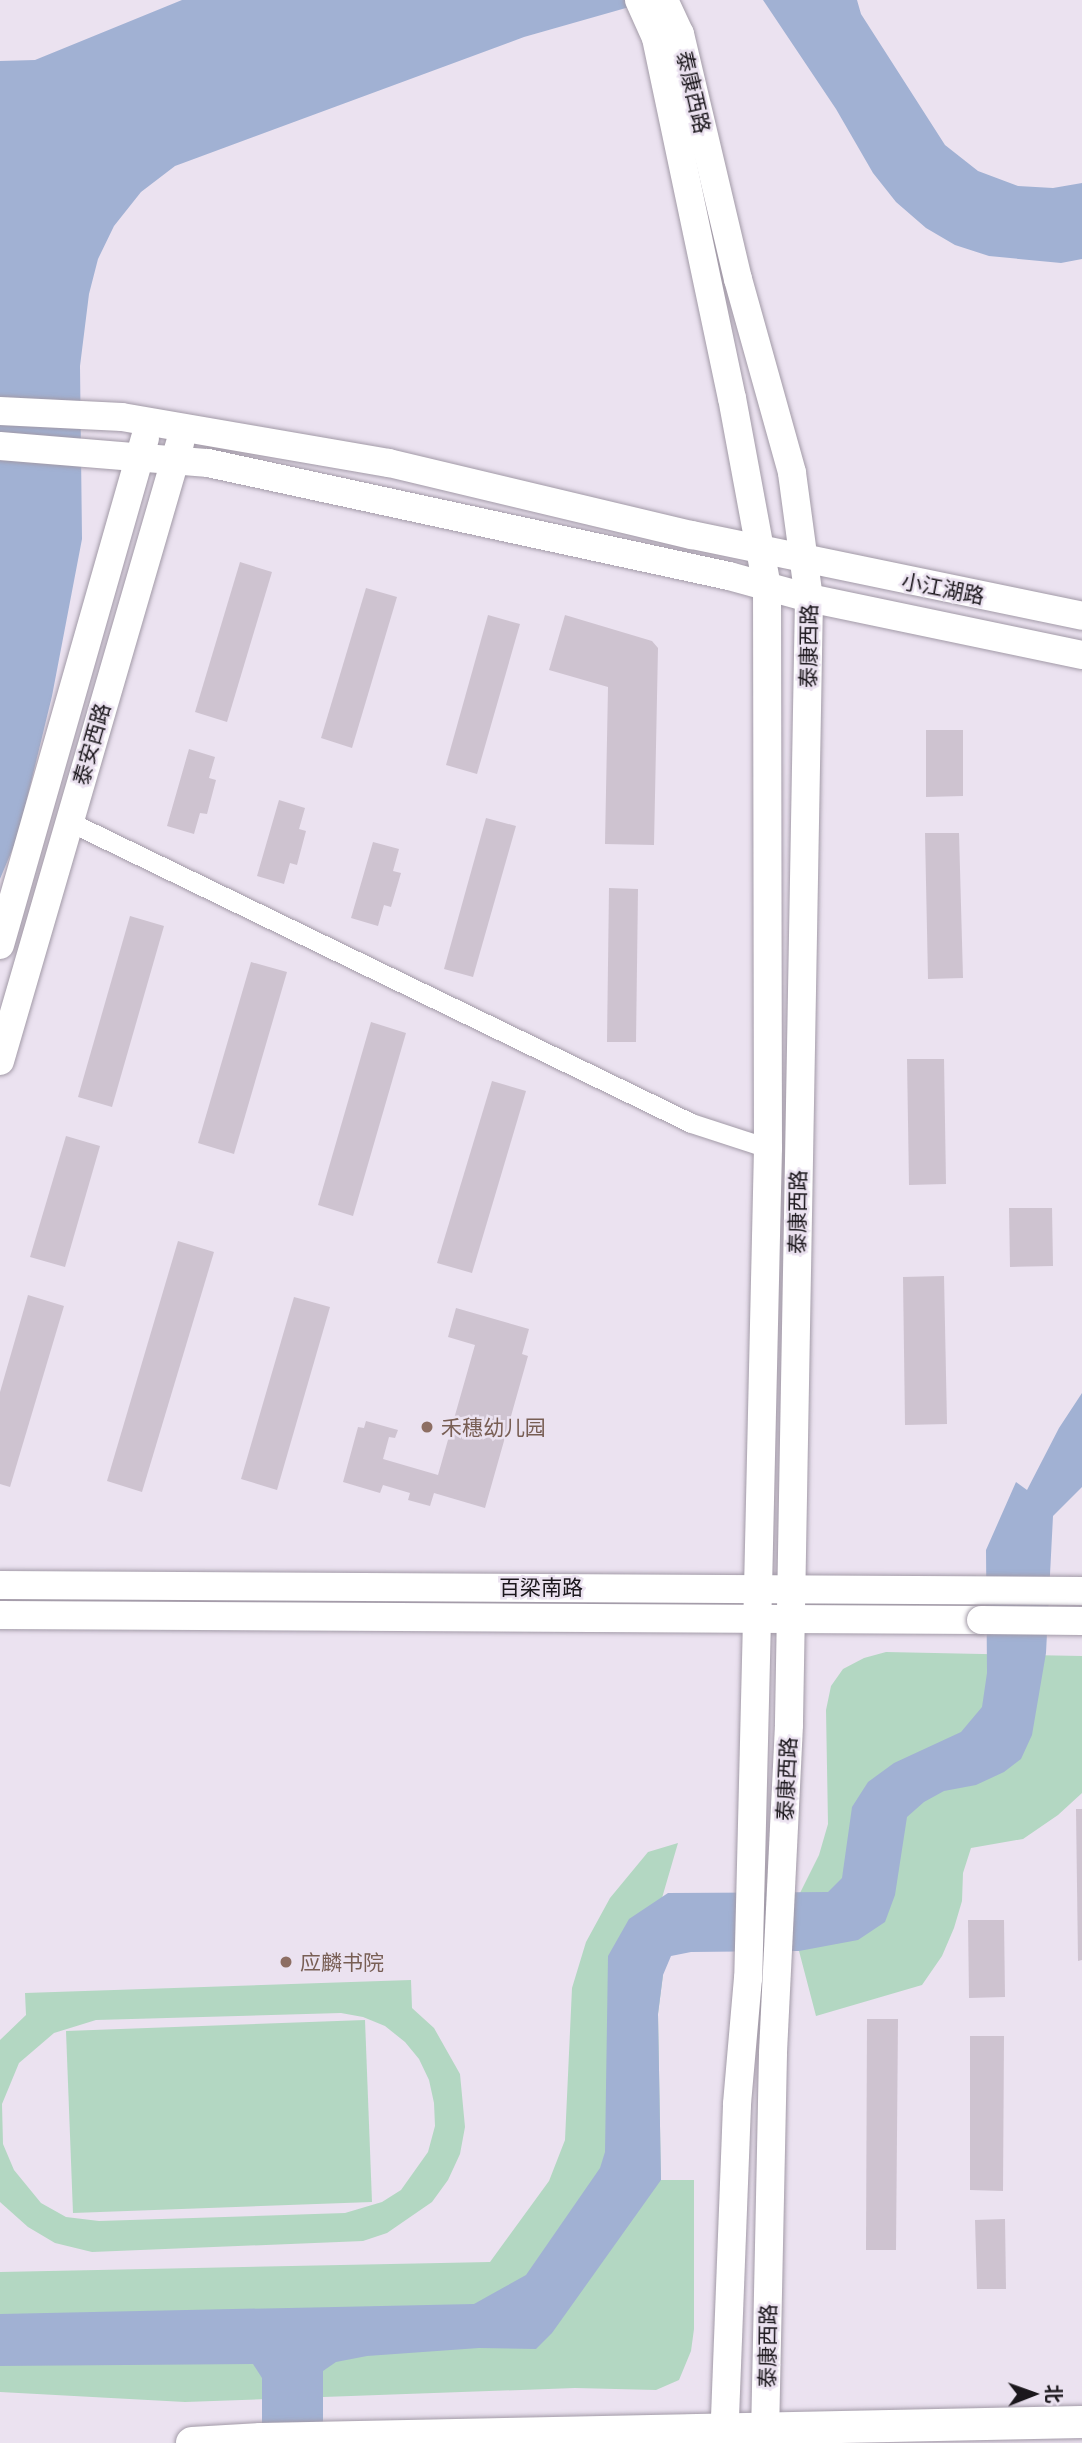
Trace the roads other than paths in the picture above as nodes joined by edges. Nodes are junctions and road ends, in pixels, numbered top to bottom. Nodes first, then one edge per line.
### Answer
1 (639, 0) edge
2 (664, 0) edge
3 (667, 34) junction
4 (0, 411) edge
5 (149, 421) junction
6 (185, 427) junction
7 (0, 446) edge
8 (141, 456) junction
9 (175, 459) junction
10 (763, 550) junction
11 (804, 559) junction
12 (767, 587) junction
13 (809, 598) junction
14 (1082, 616) edge
15 (1082, 655) edge
16 (68, 821) junction
17 (0, 945) edge
18 (0, 1061) edge
19 (768, 1148) junction
20 (0, 1585) edge
21 (757, 1588) junction
22 (790, 1589) junction
23 (1082, 1591) edge
24 (0, 1615) edge
25 (757, 1619) junction
26 (790, 1619) junction
27 (1082, 1621) edge
28 (1082, 2422) edge
29 (725, 2436) edge
30 (765, 2436) edge
31 (192, 2443) edge

1 - 3 main road, 泰康西路
2 - 3 main road, 泰康西路
3 - 10 main road, 泰康西路
3 - 11 main road, 泰康西路
4 - 5 main road, 小江湖路
5 - 6 main road, 小江湖路
5 - 8 main road, 泰安西路
6 - 9 main road, 泰安西路
6 - 10 main road, 小江湖路
7 - 8 main road, 小江湖路
8 - 9 main road, 小江湖路
8 - 17 main road, 泰安西路
9 - 12 main road, 小江湖路
9 - 16 main road, 泰安西路
10 - 11 main road, 小江湖路
10 - 12 main road, 泰康西路
11 - 13 main road, 泰康西路
11 - 14 main road, 小江湖路
12 - 13 main road, 小江湖路
12 - 19 main road, 泰康西路
13 - 15 main road, 小江湖路
13 - 22 main road, 泰康西路
16 - 18 main road, 泰安西路
16 - 19 street
19 - 21 main road, 泰康西路
20 - 21 main road, 百梁南路
21 - 22 main road, 百梁南路
21 - 25 main road, 泰康西路
22 - 23 main road, 百梁南路
22 - 26 main road, 泰康西路
24 - 25 main road, 百梁南路
25 - 26 main road, 百梁南路
25 - 29 main road, 泰康西路
26 - 27 main road, 百梁南路, bridge
26 - 30 main road, 泰康西路
28 - 30 main road
29 - 30 main road
29 - 31 main road

